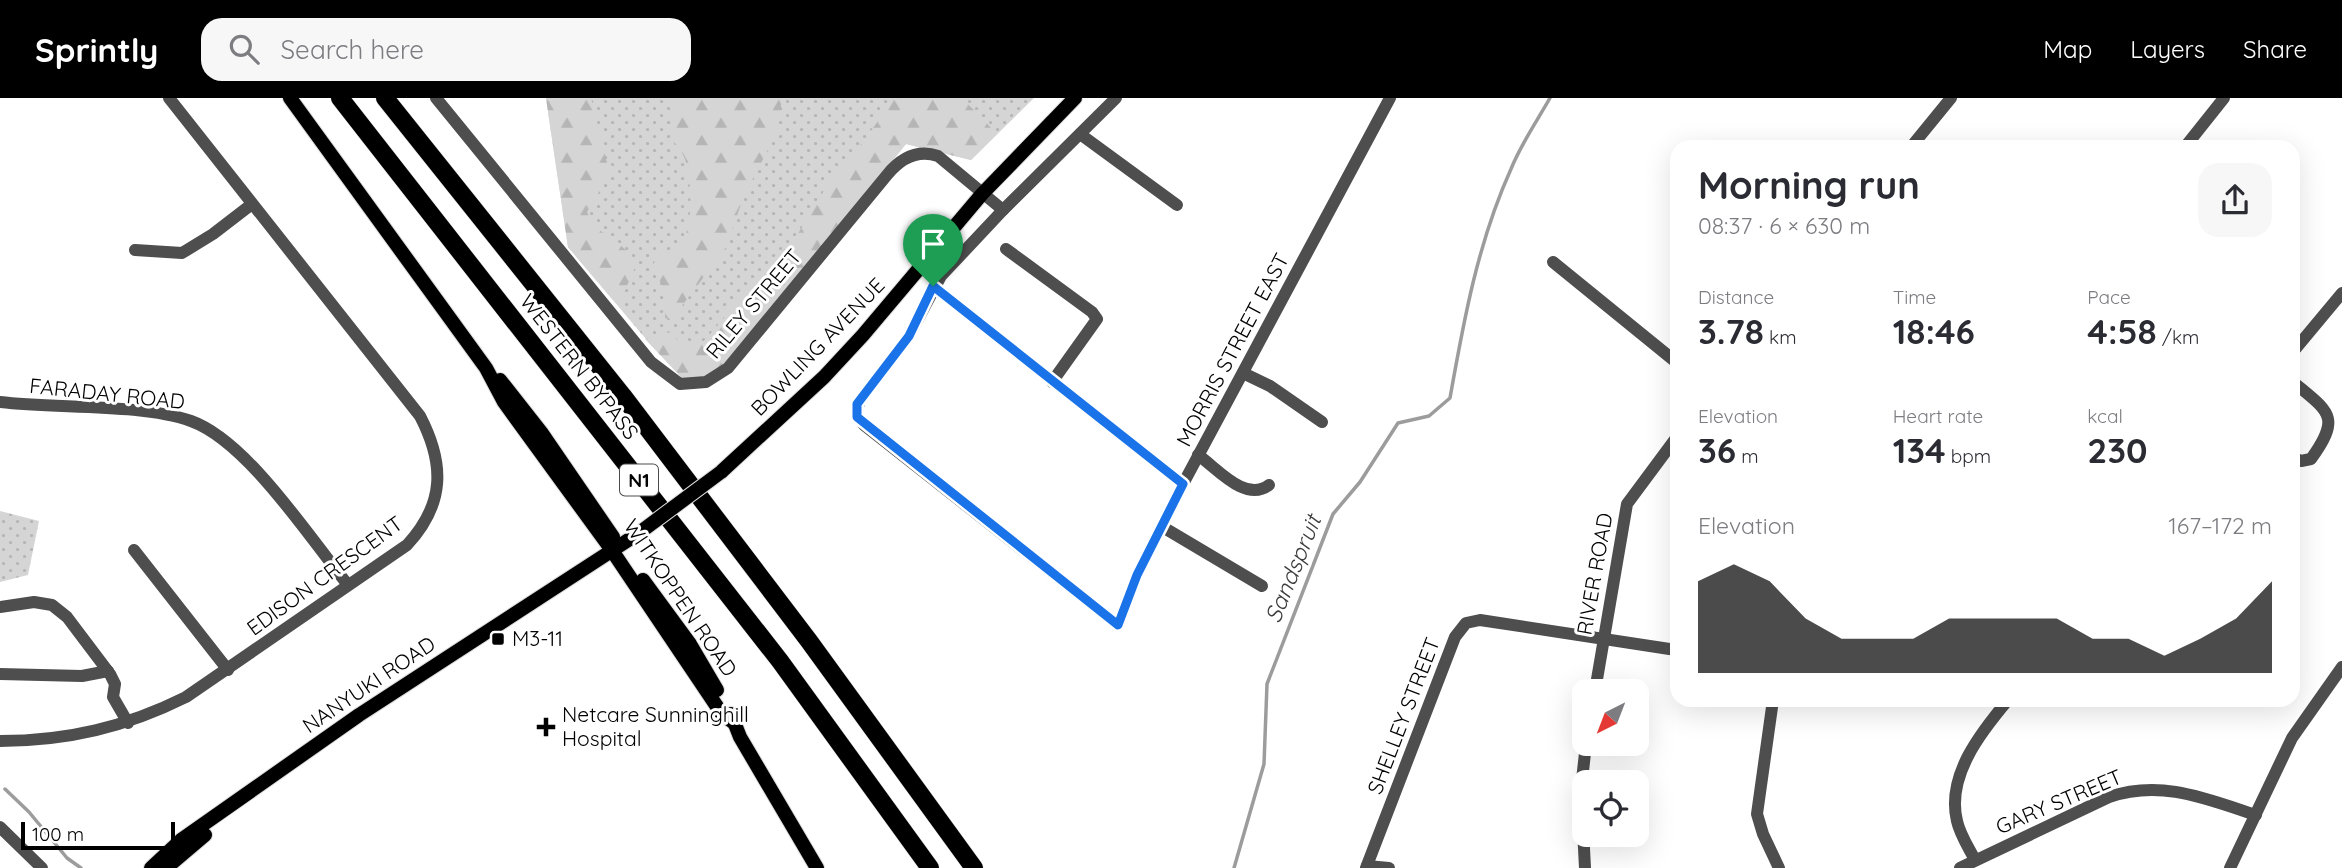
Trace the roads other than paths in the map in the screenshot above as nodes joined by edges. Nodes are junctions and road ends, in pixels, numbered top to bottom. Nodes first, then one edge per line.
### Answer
1 (169, 98) edge
2 (290, 98) edge
3 (341, 98) edge
4 (385, 98) edge
5 (436, 98) edge
6 (1075, 98) edge
7 (1116, 98) edge
8 (1390, 98) edge
9 (1951, 98) edge
10 (2224, 98) edge
11 (1080, 134) junction
12 (1917, 140) edge
13 (2191, 140) edge
14 (982, 194) junction
15 (252, 204) junction
16 (1177, 205) dead end
17 (1003, 210) junction
18 (1006, 249) dead end
19 (135, 250) dead end
20 (1553, 262) dead end
21 (933, 286) junction
22 (2342, 293) edge
23 (2300, 343) edge
24 (1670, 357) edge
25 (1243, 373) junction
26 (1052, 382) junction
27 (2300, 388) edge
28 (0, 402) edge
29 (1322, 422) dead end
30 (1670, 446) edge
31 (1198, 455) junction
32 (2300, 458) edge
33 (1183, 484) junction
34 (1266, 492) dead end
35 (1161, 526) junction
36 (622, 546) junction
37 (134, 550) dead end
38 (348, 585) junction
39 (1262, 586) dead end
40 (0, 607) edge
41 (1603, 638) junction
42 (1670, 649) edge
43 (2342, 667) edge
44 (228, 670) junction
45 (108, 671) junction
46 (0, 674) edge
47 (1597, 679) edge
48 (1772, 707) edge
49 (2003, 707) edge
50 (128, 723) junction
51 (0, 741) edge
52 (1585, 756) edge
53 (2256, 815) junction
54 (0, 827) edge
55 (1975, 860) junction
56 (1367, 867) edge
57 (41, 868) edge
58 (150, 868) edge
59 (166, 868) edge
60 (817, 868) edge
61 (930, 868) edge
62 (974, 868) edge
63 (1389, 868) edge
64 (1585, 868) edge
65 (1779, 868) edge
66 (1960, 868) edge
67 (2230, 868) edge

1 - 15 street, EDISON CRESCENT
2 - 36 main road, WITKOPPEN ROAD
3 - 61 highway, WESTERN BYPASS / N1
4 - 62 highway, WESTERN BYPASS / N1
5 - 14 street, RILEY STREET
6 - 14 main road, BOWLING AVENUE
7 - 11 street
8 - 25 street, MORRIS STREET EAST
9 - 12 street
10 - 13 street
11 - 16 street
11 - 17 street
14 - 17 street, RILEY STREET
14 - 36 main road, BOWLING AVENUE, bridge
15 - 19 street
15 - 38 street, EDISON CRESCENT
17 - 21 street
18 - 26 street
20 - 24 street
21 - 26 street
21 - 35 street, MORRIS STREET EAST
22 - 23 street
25 - 29 street
25 - 31 street, MORRIS STREET EAST
26 - 33 street
27 - 32 street
28 - 38 street, FARADAY ROAD
30 - 41 street, RIVER ROAD
31 - 33 street, MORRIS STREET EAST
31 - 34 street
33 - 35 street, MORRIS STREET EAST
35 - 39 street
36 - 58 main road, NANYUKI ROAD
36 - 59 main road, NANYUKI ROAD
36 - 60 main road, WITKOPPEN ROAD
37 - 44 street
38 - 44 street, EDISON CRESCENT
40 - 45 street
41 - 42 street, SHELLEY STREET
41 - 47 street, RIVER ROAD
41 - 56 street, SHELLEY STREET
43 - 53 street
44 - 50 street, EDISON CRESCENT
45 - 46 street
45 - 50 street
48 - 65 street
49 - 55 street
50 - 51 street, EDISON CRESCENT
52 - 64 street
53 - 55 street, GARY STREET
53 - 67 street
54 - 57 street
55 - 66 street, GARY STREET
56 - 63 street

